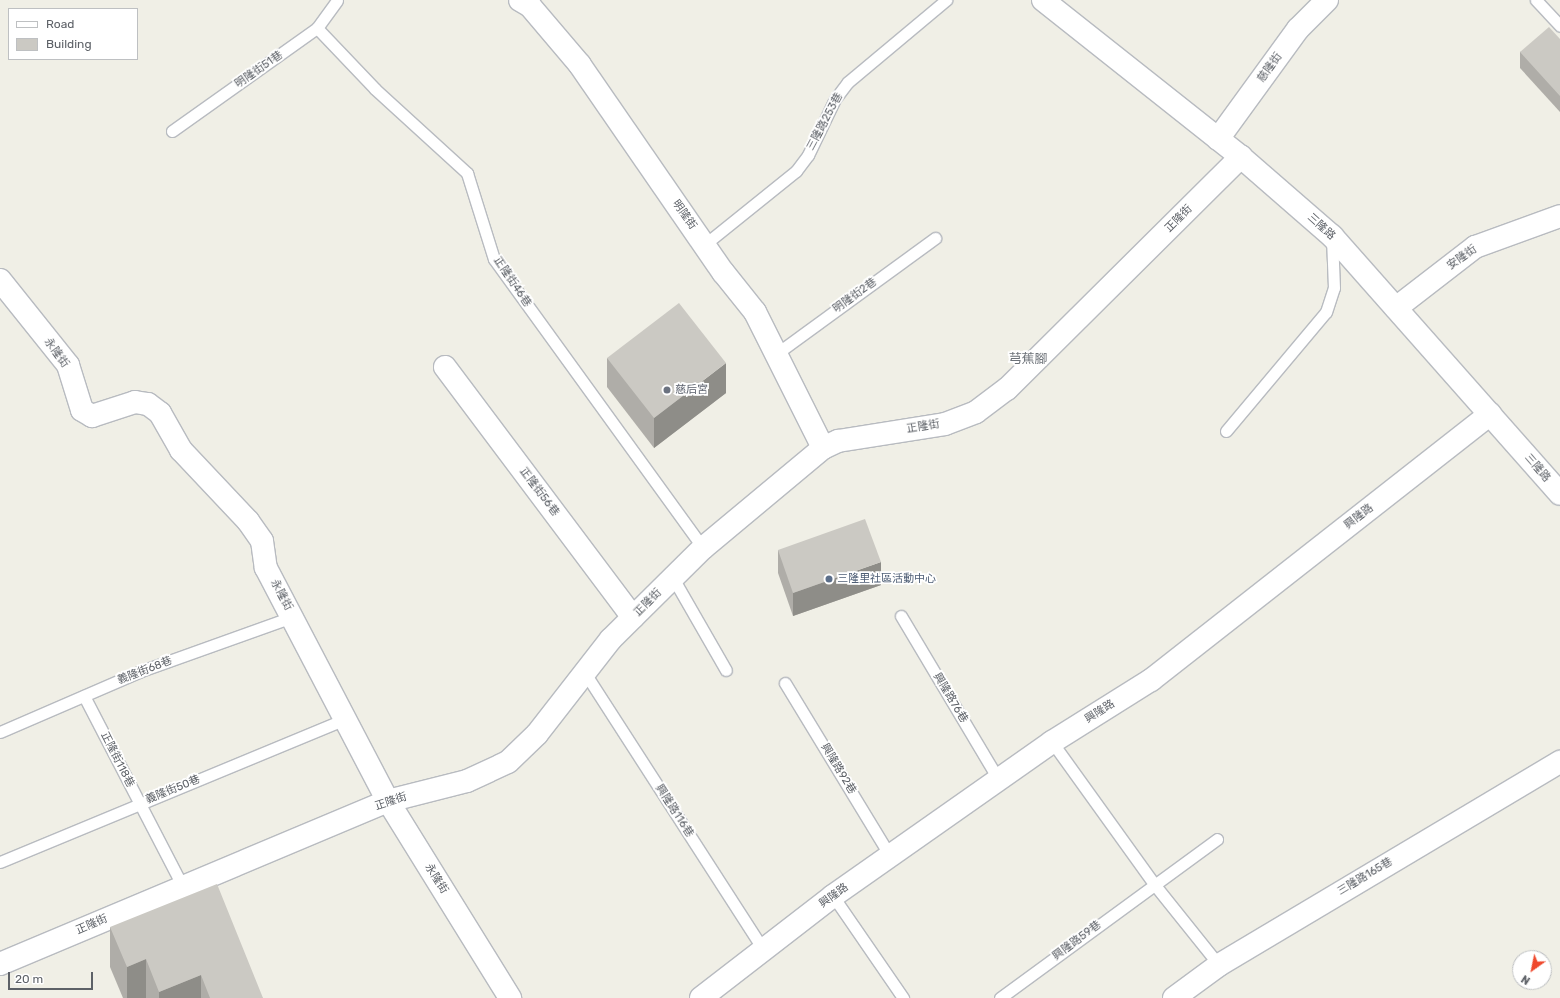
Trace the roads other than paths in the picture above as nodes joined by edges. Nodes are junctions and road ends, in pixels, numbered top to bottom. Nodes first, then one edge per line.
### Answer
1 (338, 0) edge
2 (520, 0) edge
3 (946, 0) edge
4 (1043, 0) edge
5 (1327, 0) edge
6 (1536, 0) edge
7 (1560, 26) edge
8 (317, 28) junction
9 (172, 131) dead end
10 (1218, 139) junction
11 (1241, 157) junction
12 (1560, 216) edge
13 (1332, 236) junction
14 (934, 238) dead end
15 (704, 245) junction
16 (0, 280) edge
17 (1396, 308) junction
18 (776, 354) junction
19 (445, 367) dead end
20 (1490, 414) junction
21 (1226, 431) dead end
22 (823, 448) junction
23 (1560, 494) edge
24 (703, 548) junction
25 (673, 578) junction
26 (901, 616) dead end
27 (292, 617) junction
28 (634, 617) junction
29 (726, 670) dead end
30 (585, 673) junction
31 (785, 683) dead end
32 (84, 696) junction
33 (346, 719) junction
34 (0, 732) edge
35 (1052, 742) junction
36 (1560, 762) edge
37 (998, 780) junction
38 (388, 801) junction
39 (140, 804) junction
40 (1217, 839) dead end
41 (890, 856) junction
42 (0, 862) edge
43 (1154, 884) junction
44 (183, 887) junction
45 (833, 896) junction
46 (763, 949) junction
47 (0, 964) edge
48 (1219, 965) junction
49 (510, 998) edge
50 (701, 998) edge
51 (903, 998) edge
52 (1000, 998) edge
53 (1174, 998) edge

1 - 8 lane, 明隆街51巷
2 - 15 street, 明隆街
3 - 15 lane, 三隆路253巷
4 - 10 street, 三隆路
5 - 10 street, 慈隆街
6 - 7 lane
8 - 9 lane, 明隆街51巷
8 - 24 lane, 正隆街46巷
10 - 11 street, 三隆路
11 - 13 street, 三隆路
11 - 22 street, 正隆街
12 - 17 street, 安隆街
13 - 17 street, 三隆路
13 - 21 lane
14 - 18 lane, 明隆街2巷
15 - 18 street, 明隆街
16 - 27 street, 永隆街
17 - 20 street, 三隆路
18 - 22 street, 明隆街
19 - 28 street, 正隆街56巷
20 - 23 street, 三隆路
20 - 35 street, 興隆路
22 - 24 street, 正隆街
24 - 25 street, 正隆街
25 - 28 street, 正隆街
25 - 29 lane
26 - 37 lane, 興隆路76巷
27 - 32 lane, 義隆街68巷
27 - 33 street, 永隆街
28 - 30 street, 正隆街
30 - 38 street, 正隆街
30 - 46 lane, 興隆路116巷
31 - 41 lane, 興隆路92巷
32 - 34 lane, 義隆街68巷
32 - 39 lane, 正隆街118巷
33 - 38 street, 永隆街
33 - 39 lane, 義隆街50巷
35 - 37 street, 興隆路
35 - 43 lane
36 - 48 street, 三隆路165巷
37 - 41 street, 興隆路
38 - 44 street, 正隆街
38 - 49 street, 永隆街
39 - 42 lane, 義隆街50巷
39 - 44 lane, 正隆街118巷
40 - 43 lane, 興隆路59巷
41 - 45 street, 興隆路
43 - 48 lane
43 - 52 lane, 興隆路59巷
44 - 47 street, 正隆街
45 - 46 street, 興隆路
45 - 51 lane
46 - 50 street, 興隆路
48 - 53 street, 三隆路165巷

